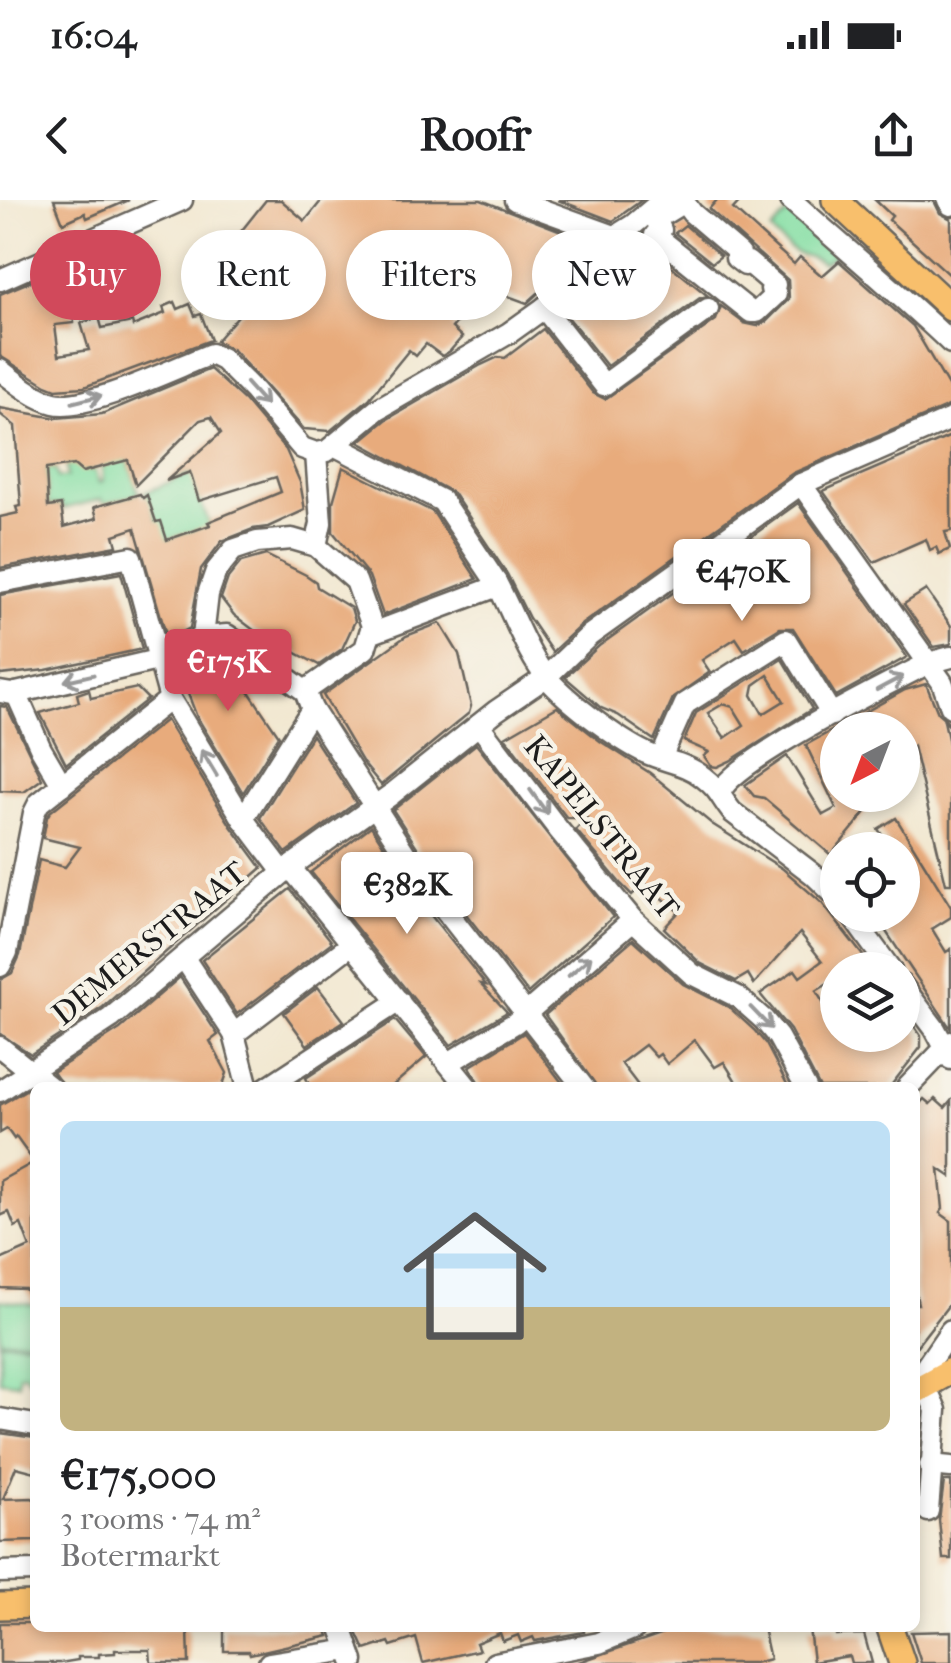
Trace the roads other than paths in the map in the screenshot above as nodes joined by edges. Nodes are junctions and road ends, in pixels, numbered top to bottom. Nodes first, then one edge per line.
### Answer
1 (182, 200) edge
2 (515, 200) edge
3 (663, 200) edge
4 (791, 200) edge
5 (835, 200) edge
6 (598, 230) edge
7 (622, 230) edge
8 (844, 248) junction
9 (0, 280) edge
10 (730, 293) joint
11 (708, 308) dead end
12 (951, 308) edge
13 (536, 320) edge
14 (553, 320) edge
15 (951, 330) edge
16 (951, 343) edge
17 (0, 370) edge
18 (951, 419) edge
19 (326, 450) junction
20 (801, 484) junction
21 (316, 546) junction
22 (0, 582) edge
23 (496, 582) junction
24 (370, 634) junction
25 (203, 637) junction
26 (951, 656) edge
27 (157, 660) junction
28 (929, 663) junction
29 (546, 677) junction
30 (8, 692) edge
31 (170, 699) junction
32 (308, 700) junction
33 (951, 707) edge
34 (830, 712) edge
35 (838, 712) edge
36 (820, 722) edge
37 (480, 725) junction
38 (661, 758) junction
39 (62, 784) junction
40 (721, 791) junction
41 (374, 808) junction
42 (243, 819) junction
43 (287, 870) junction
44 (820, 881) edge
45 (633, 920) junction
46 (352, 944) junction
47 (184, 958) junction
48 (0, 966) edge
49 (399, 1001) junction
50 (920, 1011) edge
51 (526, 1012) junction
52 (234, 1034) junction
53 (0, 1047) edge
54 (949, 1050) edge
55 (450, 1062) junction
56 (32, 1072) junction
57 (292, 1080) edge
58 (44, 1082) edge
59 (246, 1082) edge
60 (464, 1082) edge
61 (579, 1082) edge
62 (803, 1082) edge
63 (914, 1082) edge
64 (0, 1091) edge
65 (951, 1330) edge
66 (944, 1344) edge
67 (951, 1370) edge
68 (921, 1389) edge
69 (0, 1419) edge
70 (30, 1424) edge
71 (941, 1466) edge
72 (928, 1510) dead end
73 (30, 1571) edge
74 (0, 1572) edge
75 (0, 1606) edge
76 (30, 1606) edge
77 (342, 1632) edge
78 (625, 1632) edge
79 (891, 1632) edge
80 (351, 1657) edge
81 (269, 1663) edge
82 (495, 1663) edge
83 (902, 1663) edge

1 - 9 street
2 - 6 street
3 - 7 street
4 - 8 street
5 - 12 main road
8 - 15 street
8 - 16 street
10 - 10 street
11 - 14 street
13 - 19 street
17 -> 19 street
18 - 20 street, DEMERSTRAAT
19 - 21 street
19 - 23 street
20 - 28 street
20 - 29 street, DEMERSTRAAT
21 - 24 street
21 - 25 street
22 - 27 street
23 - 24 street
23 - 29 street
24 - 32 street
25 - 27 street
25 - 32 street
26 - 28 street
27 -> 30 street
27 - 31 street
28 - 33 street
35 -> 28 street
29 - 37 street, DEMERSTRAAT
29 - 38 street
30 - 39 street
31 - 39 street
42 -> 31 street
32 - 41 street
32 - 42 street
34 - 38 street
36 - 40 street
37 - 41 street, DEMERSTRAAT
37 -> 45 street, KAPELSTRAAT
38 - 40 street
39 - 48 street
40 - 44 street
41 - 43 street, DEMERSTRAAT
41 - 51 street
42 - 43 street
43 - 46 street
43 - 47 street, DEMERSTRAAT
51 -> 45 street
45 -> 62 street, KAPELSTRAAT
46 - 49 street
46 - 52 street
47 - 52 street
47 - 56 street, DEMERSTRAAT
49 - 55 street
49 - 57 street
50 - 54 street
51 - 55 street
51 - 61 street
52 - 59 street
53 - 56 street
54 - 63 street
55 - 60 street
56 - 58 street
56 - 64 street, DEMERSTRAAT
65 - 66 street
66 - 68 street
67 - 68 main road
68 - 71 street
69 - 70 street
71 - 72 street
73 - 74 street
75 - 76 main road
77 - 80 street
78 - 82 street
79 - 83 main road
80 - 81 street

